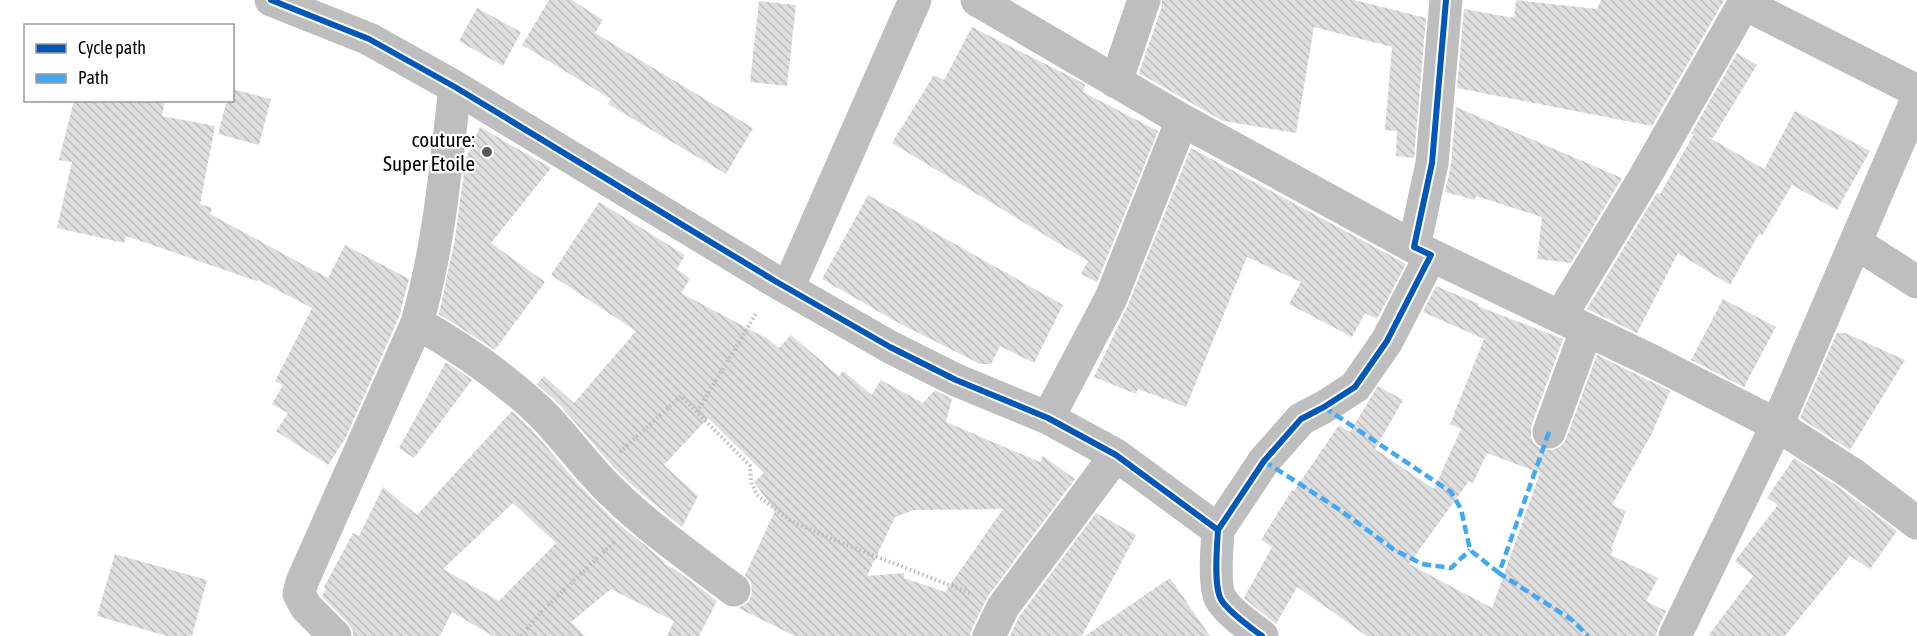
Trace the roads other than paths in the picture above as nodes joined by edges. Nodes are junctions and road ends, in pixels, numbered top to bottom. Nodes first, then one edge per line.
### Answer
1 (271, 0) edge
2 (915, 0) edge
3 (977, 0) edge
4 (1144, 0) edge
5 (1446, 0) edge
6 (1746, 2) edge
7 (1116, 82) junction
8 (456, 87) junction
9 (1917, 91) edge
10 (1917, 99) edge
11 (1182, 120) junction
12 (1856, 243) junction
13 (1423, 251) junction
14 (1917, 282) edge
15 (782, 284) junction
16 (417, 323) junction
17 (1573, 324) junction
18 (1048, 418) junction
19 (1777, 425) junction
20 (1549, 432) dead end
21 (1116, 455) junction
22 (1917, 523) edge
23 (1218, 530) junction
24 (734, 590) dead end
25 (335, 636) edge
26 (989, 636) edge
27 (1262, 636) edge
28 (1675, 636) edge

1 - 8 street
2 - 15 street
3 - 7 street
4 - 7 street
5 - 13 street
6 - 9 street
6 - 17 street
7 - 11 street
8 - 15 street
8 - 16 street
10 - 12 street
11 - 13 street
11 - 18 street
12 - 14 street
12 - 19 street
13 - 17 street
13 - 23 street
15 - 18 street
16 - 24 street
16 - 25 street
17 - 19 street
17 - 20 street
18 - 21 street
19 - 22 street
19 - 28 street
21 - 23 street
21 - 26 street
23 - 27 street

